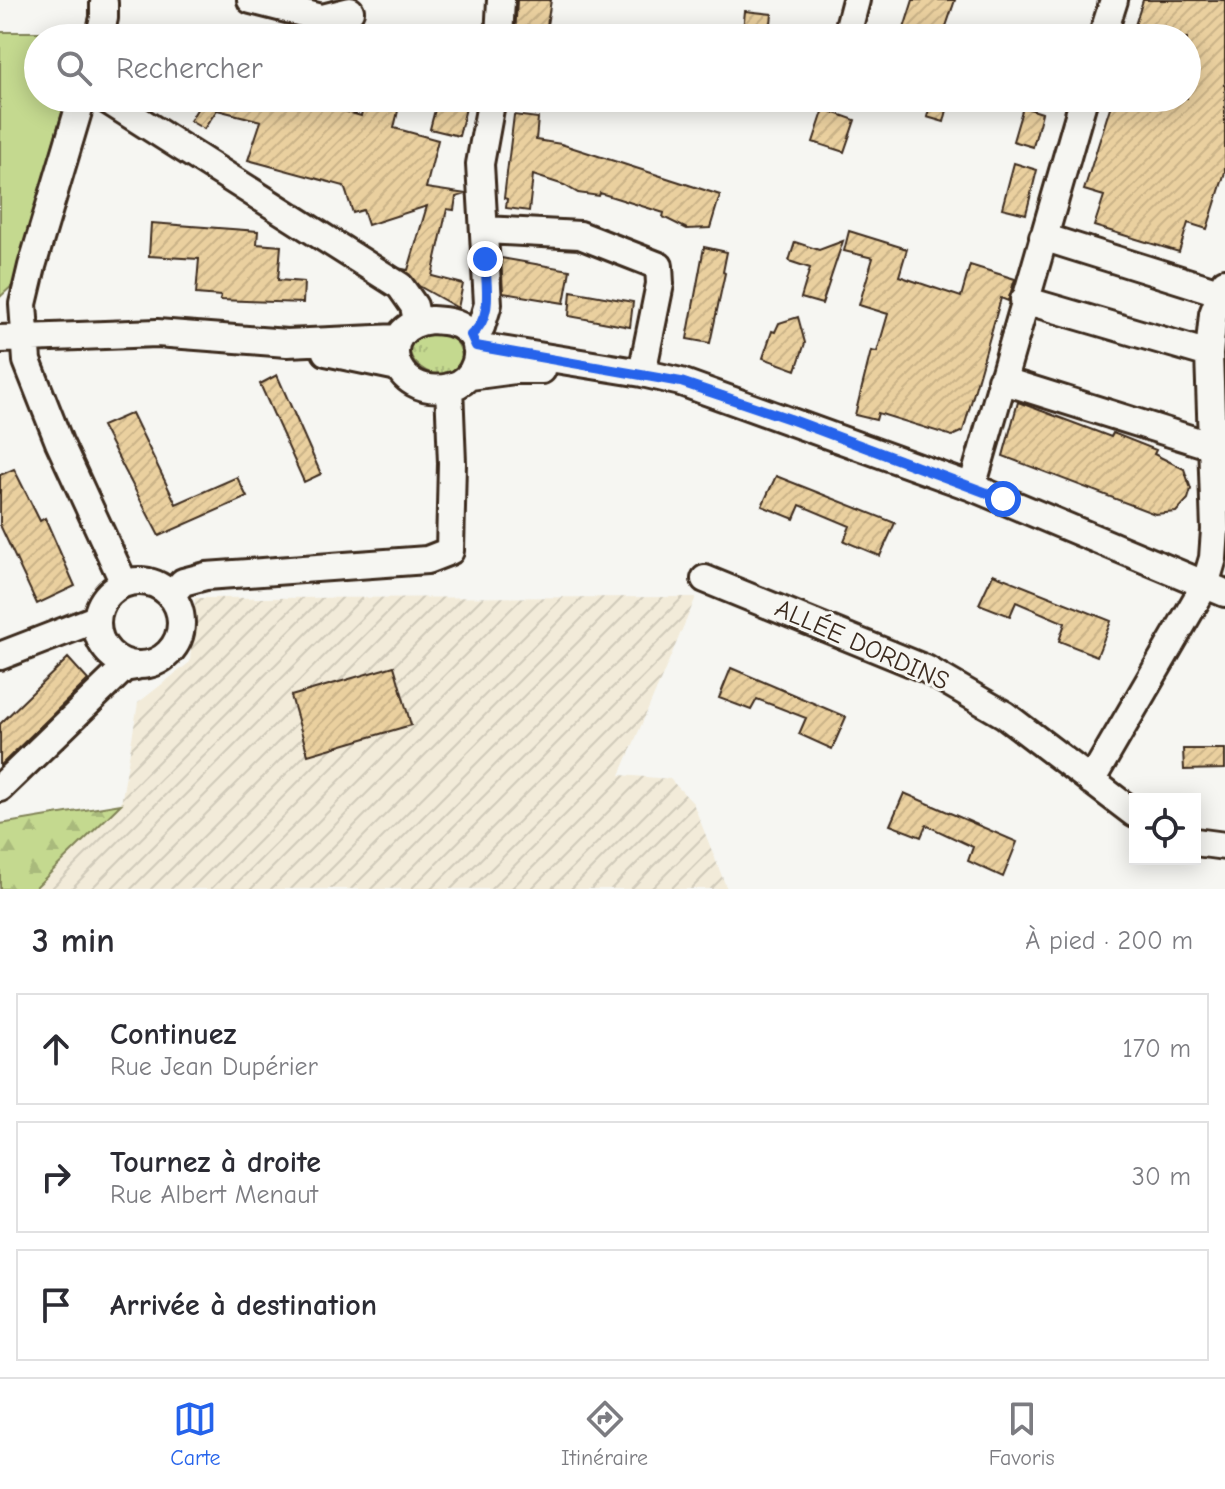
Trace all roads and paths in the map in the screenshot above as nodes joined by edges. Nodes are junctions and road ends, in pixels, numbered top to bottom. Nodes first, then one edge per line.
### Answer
1 (251, 0) edge
2 (501, 0) edge
3 (1114, 0) edge
4 (106, 1) edge
5 (350, 11) dead end
6 (102, 24) edge
7 (500, 24) edge
8 (1106, 24) edge
9 (78, 112) edge
10 (126, 112) edge
11 (489, 112) edge
12 (1080, 112) edge
13 (484, 230) junction
14 (1043, 237) junction
15 (1224, 289) edge
16 (1024, 300) junction
17 (407, 329) junction
18 (13, 338) edge
19 (474, 340) junction
20 (287, 343) junction
21 (1209, 354) junction
22 (398, 367) junction
23 (630, 372) junction
24 (1001, 380) junction
25 (460, 382) junction
26 (1212, 446) junction
27 (972, 487) junction
28 (1219, 498) edge
29 (705, 579) dead end
30 (124, 583) junction
31 (1215, 589) edge
32 (171, 595) junction
33 (96, 619) junction
34 (0, 656) edge
35 (136, 666) junction
36 (1091, 781) junction
37 (0, 788) edge
38 (1129, 810) edge
39 (1201, 843) edge
40 (1225, 846) edge

1 - 5 street
2 - 7 street
3 - 8 street
4 - 6 street
9 - 18 street
10 - 17 street
11 - 13 street
12 - 14 street
13 - 19 street
13 - 23 street
14 - 15 street
14 - 16 street
15 - 21 street
16 - 21 street
16 - 24 street
17 - 19 street
17 - 20 street
17 - 22 street
18 - 20 street
18 - 30 street
19 - 23 street
19 - 25 street
20 - 22 street
21 - 26 street
22 - 25 street
23 - 25 street
23 - 27 street
24 - 26 street
24 - 27 street
25 - 32 street
26 - 28 street
27 - 31 street
28 - 31 street
29 - 36 street, ALLÉE DORDINS
30 - 32 street
30 - 33 street
31 - 36 street
32 - 35 street
33 - 34 street
33 - 35 street
35 - 37 street
36 - 38 street, ALLÉE DORDINS
39 - 40 street

